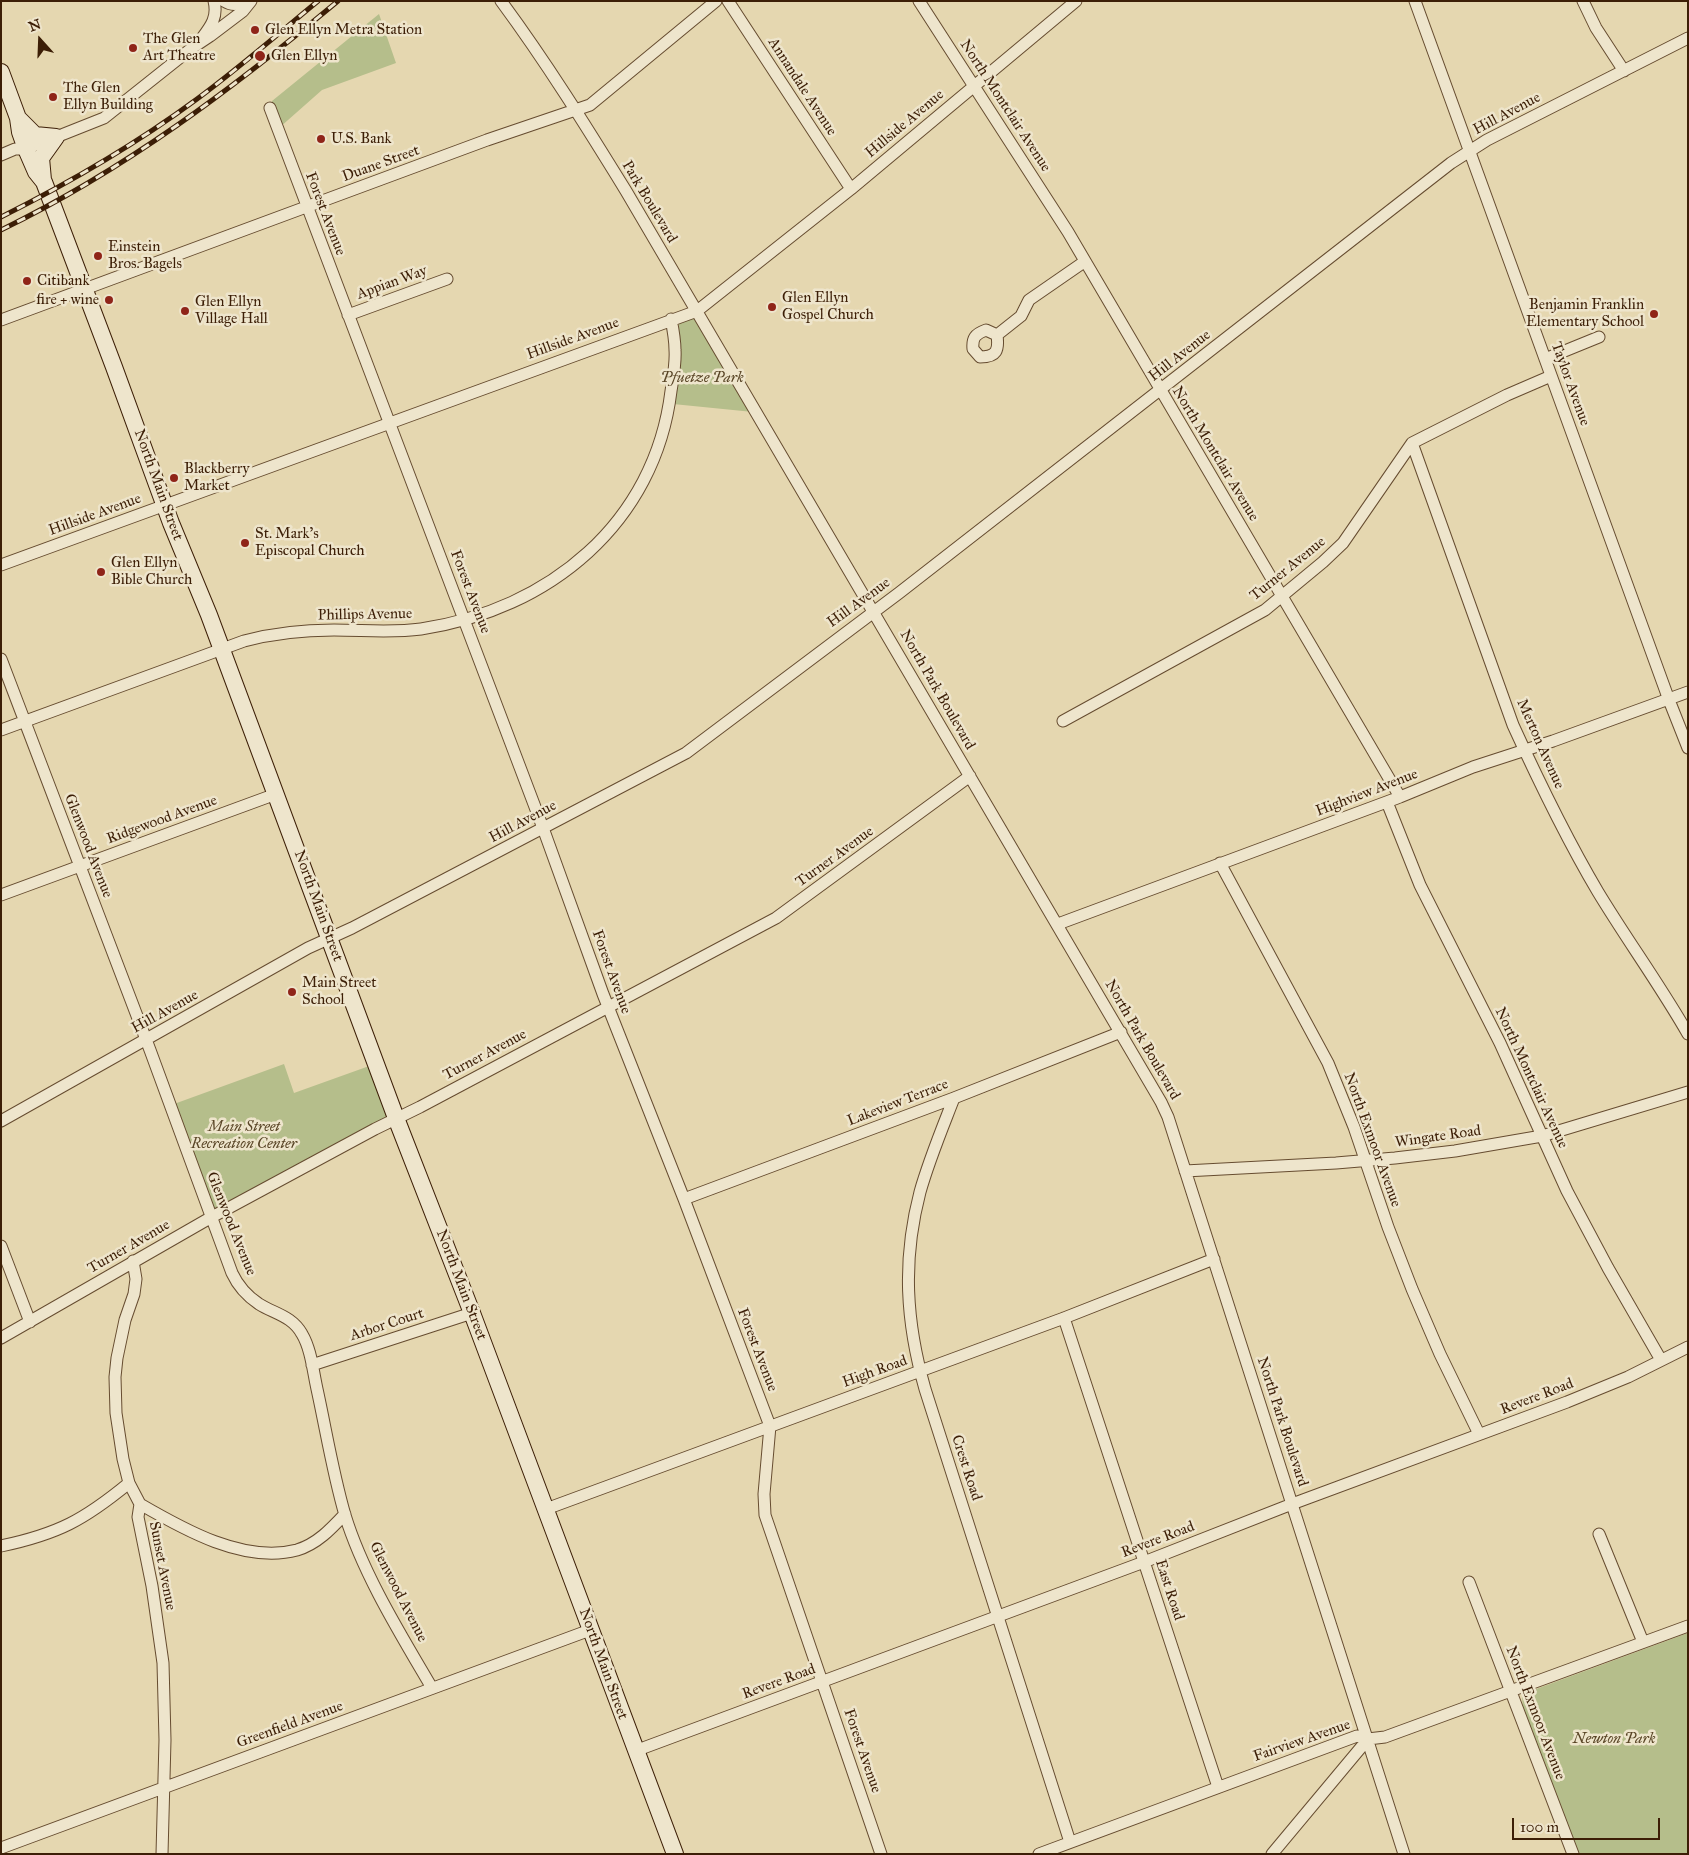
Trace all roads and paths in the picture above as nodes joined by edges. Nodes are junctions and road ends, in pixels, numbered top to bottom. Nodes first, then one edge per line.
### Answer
1 (214, 1) edge
2 (224, 1) edge
3 (246, 1) edge
4 (251, 1) edge
5 (500, 1) edge
6 (716, 1) edge
7 (728, 1) edge
8 (919, 1) edge
9 (1076, 1) edge
10 (1415, 1) edge
11 (1583, 1) edge
12 (1688, 38) edge
13 (192, 48) junction
14 (1624, 70) junction
15 (1, 72) edge
16 (974, 86) junction
17 (270, 108) dead end
18 (576, 109) junction
19 (18, 118) junction
20 (56, 137) junction
21 (26, 148) junction
22 (1470, 152) junction
23 (1, 154) edge
24 (44, 182) junction
25 (850, 189) junction
26 (306, 208) junction
27 (1084, 262) junction
28 (447, 279) dead end
29 (84, 289) junction
30 (697, 311) junction
31 (348, 315) junction
32 (1, 320) edge
33 (671, 320) junction
34 (996, 335) dead end
35 (1599, 337) dead end
36 (1545, 359) junction
37 (1551, 376) junction
38 (1160, 390) junction
39 (388, 422) junction
40 (1412, 443) junction
41 (164, 505) junction
42 (1, 565) edge
43 (1281, 596) junction
44 (873, 611) junction
45 (464, 621) junction
46 (222, 649) junction
47 (1, 659) edge
48 (1688, 692) edge
49 (1669, 700) junction
50 (25, 721) junction
51 (1063, 721) dead end
52 (1, 730) edge
53 (1688, 748) edge
54 (1525, 750) junction
55 (970, 776) junction
56 (276, 794) junction
57 (1400, 797) junction
58 (1387, 802) junction
59 (543, 828) junction
60 (1220, 863) junction
61 (80, 867) junction
62 (1, 896) edge
63 (1058, 924) junction
64 (330, 938) junction
65 (607, 1006) junction
66 (1121, 1032) junction
67 (1688, 1034) edge
68 (146, 1040) junction
69 (1688, 1092) edge
70 (954, 1098) junction
71 (396, 1118) junction
72 (1, 1120) edge
73 (1542, 1136) junction
74 (1366, 1160) junction
75 (1185, 1171) junction
76 (684, 1199) junction
77 (210, 1218) junction
78 (1, 1246) edge
79 (1214, 1259) junction
80 (133, 1261) junction
81 (472, 1313) junction
82 (1064, 1318) junction
83 (30, 1322) junction
84 (1, 1338) edge
85 (1688, 1347) edge
86 (1662, 1360) junction
87 (312, 1365) junction
88 (920, 1371) junction
89 (770, 1426) junction
90 (1479, 1434) junction
91 (130, 1483) junction
92 (140, 1504) junction
93 (1292, 1504) junction
94 (546, 1509) junction
95 (345, 1514) junction
96 (1599, 1534) dead end
97 (1, 1546) edge
98 (1144, 1562) junction
99 (1468, 1582) dead end
100 (998, 1616) junction
101 (1688, 1626) edge
102 (590, 1630) junction
103 (1643, 1642) junction
104 (822, 1682) junction
105 (432, 1688) junction
106 (1511, 1691) junction
107 (1368, 1739) junction
108 (635, 1751) junction
109 (1218, 1787) junction
110 (164, 1788) junction
111 (1070, 1842) junction
112 (1, 1848) edge
113 (162, 1854) edge
114 (675, 1854) edge
115 (882, 1854) edge
116 (1039, 1854) edge
117 (1272, 1854) edge
118 (1404, 1854) edge
119 (1573, 1854) edge

1 - 13 street
2 - 3 street
4 - 13 street
5 - 18 street
6 - 18 street, Duane Street
7 - 25 street, Annandale Avenue
8 - 16 street, North Montclair Avenue
9 - 16 street, Hillside Avenue
10 - 22 street, Taylor Avenue
11 - 14 street
12 - 14 street, Hill Avenue
13 - 20 street
14 - 22 street, Hill Avenue
15 - 19 street, North Main Street
16 - 25 street, Hillside Avenue
16 - 27 street, North Montclair Avenue
17 - 26 street, Forest Avenue
18 - 26 street, Duane Street
18 - 30 street, Park Boulevard
19 - 20 street
19 - 21 street, North Main Street
20 - 21 street
20 - 24 street
21 - 23 street
21 - 24 street, North Main Street
22 - 36 street, Taylor Avenue
22 - 38 street, Hill Avenue
24 - 29 street, North Main Street
25 - 30 street, Hillside Avenue
26 - 29 street, Duane Street
26 - 31 street, Forest Avenue
27 - 34 street
27 - 38 street, North Montclair Avenue
28 - 31 street, Appian Way
29 - 32 street, Duane Street
29 - 41 street, North Main Street
30 - 33 street, Hillside Avenue
30 - 44 street, North Park Boulevard
31 - 39 street, Forest Avenue
33 - 39 street, Hillside Avenue
33 - 45 street, Phillips Avenue
35 - 36 street
36 - 37 street, Taylor Avenue
37 - 40 street, Turner Avenue
37 - 49 street, Taylor Avenue
38 - 43 street, North Montclair Avenue
38 - 44 street, Hill Avenue
39 - 41 street, Hillside Avenue
39 - 45 street, Forest Avenue
40 - 43 street, Turner Avenue
40 - 54 street, Merton Avenue
41 - 42 street, Hillside Avenue
41 - 46 street, North Main Street
43 - 51 street, Turner Avenue
43 - 57 street, North Montclair Avenue
44 - 55 street, North Park Boulevard
44 - 59 street, Hill Avenue
45 - 46 street, Phillips Avenue
45 - 59 street, Forest Avenue
46 - 50 street, Phillips Avenue
46 - 56 street, North Main Street
47 - 50 street, Glenwood Avenue
48 - 49 street, Highview Avenue
49 - 53 street, Taylor Avenue
49 - 54 street, Highview Avenue
50 - 52 street, Phillips Avenue
50 - 61 street, Glenwood Avenue
54 - 57 street, Highview Avenue
54 - 67 street, Merton Avenue
55 - 63 street, North Park Boulevard
55 - 65 street, Turner Avenue
56 - 61 street, Ridgewood Avenue
56 - 64 street, North Main Street
57 - 58 street, Highview Avenue
58 - 60 street, Highview Avenue
58 - 73 street, North Montclair Avenue
59 - 64 street, Hill Avenue
59 - 65 street, Forest Avenue
60 - 63 street, Highview Avenue
60 - 74 street, North Exmoor Avenue
61 - 62 street, Ridgewood Avenue
61 - 68 street, Glenwood Avenue
63 - 66 street, North Park Boulevard
64 - 68 street, Hill Avenue
64 - 71 street, North Main Street
65 - 71 street, Turner Avenue
65 - 76 street, Forest Avenue
66 - 70 street, Lakeview Terrace
66 - 75 street, North Park Boulevard
68 - 72 street, Hill Avenue
68 - 77 street, Glenwood Avenue
69 - 73 street, Wingate Road
70 - 76 street, Lakeview Terrace
70 - 88 street, Crest Road
71 - 77 street, Turner Avenue
71 - 81 street, North Main Street
73 - 74 street, Wingate Road
73 - 86 street, North Montclair Avenue
74 - 75 street, Wingate Road
74 - 90 street, North Exmoor Avenue
75 - 79 street, North Park Boulevard
76 - 89 street, Forest Avenue
77 - 80 street, Turner Avenue
77 - 87 street, Glenwood Avenue
78 - 83 street
79 - 82 street, High Road
79 - 93 street, North Park Boulevard
80 - 83 street, Turner Avenue
80 - 91 street, Sunset Avenue
81 - 87 street, Arbor Court
81 - 94 street, North Main Street
82 - 88 street, High Road
82 - 98 street, East Road
83 - 84 street, Turner Avenue
85 - 86 street, Revere Road
86 - 90 street, Revere Road
87 - 95 street, Glenwood Avenue
88 - 89 street, High Road
88 - 100 street, Crest Road
89 - 94 street, High Road
89 - 104 street, Forest Avenue
90 - 93 street, Revere Road
91 - 92 street, Sunset Avenue
91 - 97 street
92 - 95 street
92 - 110 street, Sunset Avenue
93 - 98 street, Revere Road
93 - 107 street, North Park Boulevard
94 - 102 street, North Main Street
95 - 105 street, Glenwood Avenue
96 - 103 street
98 - 100 street, Revere Road
98 - 109 street, East Road
99 - 106 street, North Exmoor Avenue
100 - 104 street, Revere Road
100 - 111 street, Crest Road
101 - 103 street, Fairview Avenue
102 - 105 street, Greenfield Avenue
102 - 108 street, North Main Street
103 - 106 street, Fairview Avenue
104 - 108 street, Revere Road
104 - 115 street, Forest Avenue
105 - 110 street, Greenfield Avenue
106 - 107 street, Fairview Avenue
106 - 119 street, North Exmoor Avenue
107 - 109 street, Fairview Avenue
107 - 117 street
107 - 118 street, North Park Boulevard
108 - 114 street, North Main Street
109 - 111 street, Fairview Avenue
110 - 112 street, Greenfield Avenue
110 - 113 street, Sunset Avenue
111 - 116 street, Fairview Avenue

